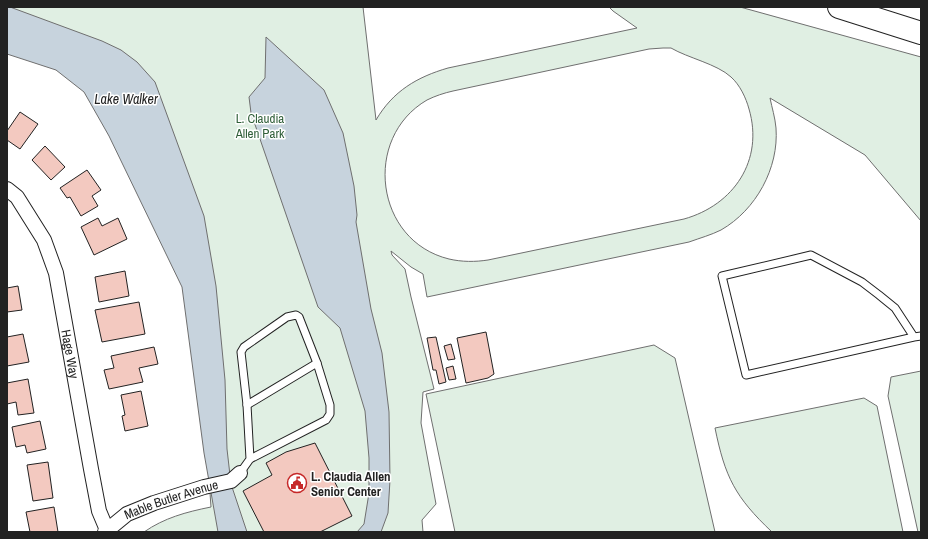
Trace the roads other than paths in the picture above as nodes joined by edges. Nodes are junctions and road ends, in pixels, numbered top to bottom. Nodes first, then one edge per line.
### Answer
1 (838, 7) edge
2 (921, 33) edge
3 (7, 189) edge
4 (918, 336) edge
5 (317, 363) junction
6 (247, 405) junction
7 (250, 459) junction
8 (236, 477) joint
9 (106, 531) edge

1 - 2 main road
3 - 9 street, Hage Way
4 - 4 lane
5 - 6 lane
5 - 6 lane
5 - 7 lane
6 - 7 lane
7 - 8 lane
8 - 9 street, Mable Butler Avenue

